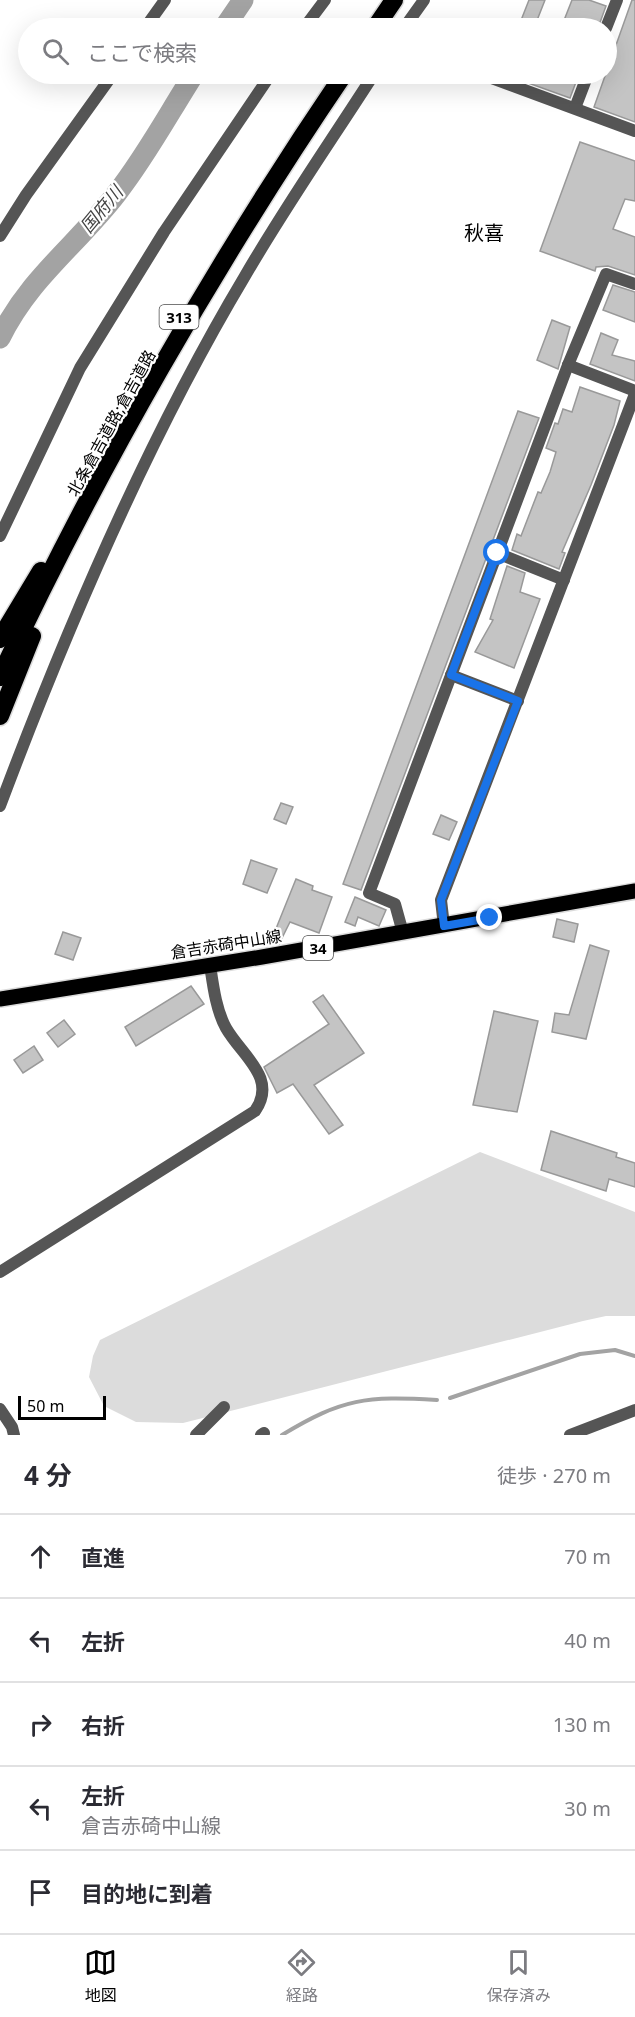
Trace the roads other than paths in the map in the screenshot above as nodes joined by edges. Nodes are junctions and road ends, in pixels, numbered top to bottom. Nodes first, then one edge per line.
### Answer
1 (165, 0) edge
2 (325, 0) edge
3 (381, 0) edge
4 (394, 0) edge
5 (424, 0) edge
6 (617, 0) edge
7 (152, 18) edge
8 (312, 18) edge
9 (369, 18) edge
10 (382, 18) edge
11 (411, 18) edge
12 (610, 18) edge
13 (106, 84) edge
14 (264, 84) edge
15 (326, 84) edge
16 (337, 84) edge
17 (368, 84) edge
18 (509, 84) edge
19 (584, 84) edge
20 (575, 108) junction
21 (635, 131) edge
22 (0, 236) edge
23 (635, 284) edge
24 (568, 364) junction
25 (635, 392) edge
26 (81, 518) junction
27 (0, 536) edge
28 (497, 553) junction
29 (42, 570) junction
30 (564, 580) junction
31 (0, 639) edge
32 (0, 656) edge
33 (451, 675) junction
34 (0, 677) edge
35 (518, 701) junction
36 (0, 716) edge
37 (0, 806) edge
38 (635, 891) edge
39 (444, 926) junction
40 (403, 933) junction
41 (210, 965) junction
42 (0, 999) edge
43 (0, 1272) edge
44 (224, 1407) dead end
45 (0, 1409) edge
46 (635, 1410) edge
47 (14, 1435) edge
48 (196, 1435) edge
49 (570, 1435) edge

1 - 7 street
2 - 8 street
3 - 9 highway
4 - 10 highway
5 - 11 street
6 - 12 street
13 - 22 street
14 - 27 street
15 - 29 highway, 北条倉吉道路;倉吉道路 / 313
16 - 26 highway, 北条倉吉道路;倉吉道路 / 313
17 - 37 street
18 - 20 street
19 - 20 street
20 - 21 street
23 - 24 street
24 - 25 street
24 - 28 street
25 - 30 street
26 - 34 highway, 北条倉吉道路;倉吉道路 / 313
26 - 36 highway
28 - 30 street
28 - 33 street
29 - 31 highway
29 - 32 highway, 北条倉吉道路;倉吉道路 / 313
30 - 35 street
33 - 35 street
33 - 40 street
35 - 39 street
38 - 39 main road, 倉吉赤碕中山線 / 34
39 - 40 main road, 倉吉赤碕中山線 / 34
40 - 41 main road, 倉吉赤碕中山線 / 34
41 - 42 main road, 倉吉赤碕中山線 / 34
41 - 43 street
44 - 48 street
45 - 47 street
46 - 49 street

